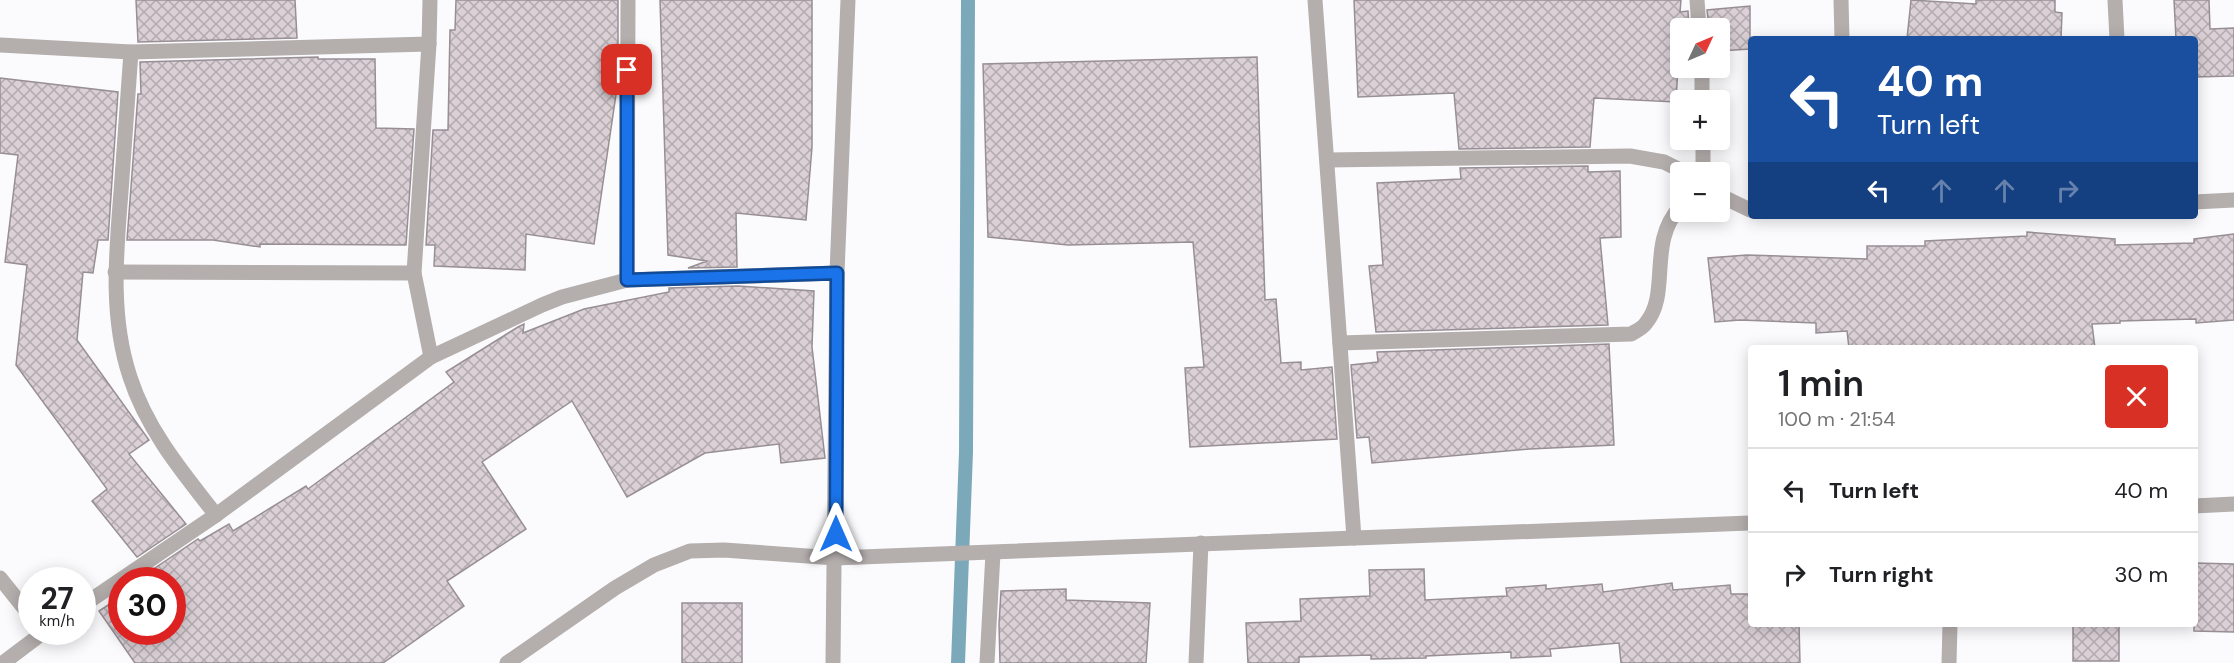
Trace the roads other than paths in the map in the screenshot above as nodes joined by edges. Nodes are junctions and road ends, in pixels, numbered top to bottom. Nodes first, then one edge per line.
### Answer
1 (430, 0) edge
2 (628, 0) edge
3 (848, 0) edge
4 (1315, 0) edge
5 (1697, 0) edge
6 (1841, 0) edge
7 (2115, 0) edge
8 (1698, 18) edge
9 (1842, 36) edge
10 (2117, 36) edge
11 (429, 44) junction
12 (0, 45) edge
13 (131, 52) junction
14 (1327, 160) junction
15 (1670, 165) edge
16 (1730, 200) edge
17 (2234, 200) edge
18 (2198, 202) edge
19 (1748, 209) edge
20 (1670, 220) edge
21 (115, 272) junction
22 (414, 273) junction
23 (837, 273) junction
24 (627, 280) junction
25 (1340, 343) junction
26 (432, 357) junction
27 (2234, 504) edge
28 (2198, 506) edge
29 (216, 515) junction
30 (1748, 523) edge
31 (1354, 538) junction
32 (1201, 543) junction
33 (993, 553) junction
34 (835, 558) junction
35 (0, 578) edge
36 (96, 596) edge
37 (18, 600) edge
38 (1950, 627) edge
39 (26, 645) edge
40 (3, 663) edge
41 (507, 663) edge
42 (833, 663) edge
43 (987, 663) edge
44 (1196, 663) edge
45 (1949, 663) edge

1 - 11 street
2 - 24 street
3 - 23 street
4 - 14 street
5 - 8 street
6 - 9 street
7 - 10 street
11 - 13 street
11 - 22 street
12 - 13 street
13 - 21 street
14 - 15 street
14 - 25 street
16 - 19 street
17 - 18 street
20 - 25 street
21 - 22 street
21 - 29 street
22 - 26 street
23 - 24 street
23 - 34 street
24 - 26 street
25 - 31 street
26 - 29 street
27 - 28 street
29 - 36 street
30 - 31 street
31 - 32 street
32 - 33 street
32 - 44 street
33 - 34 street
33 - 43 street
34 - 41 street
34 - 42 street
35 - 37 street
38 - 45 street
39 - 40 street

